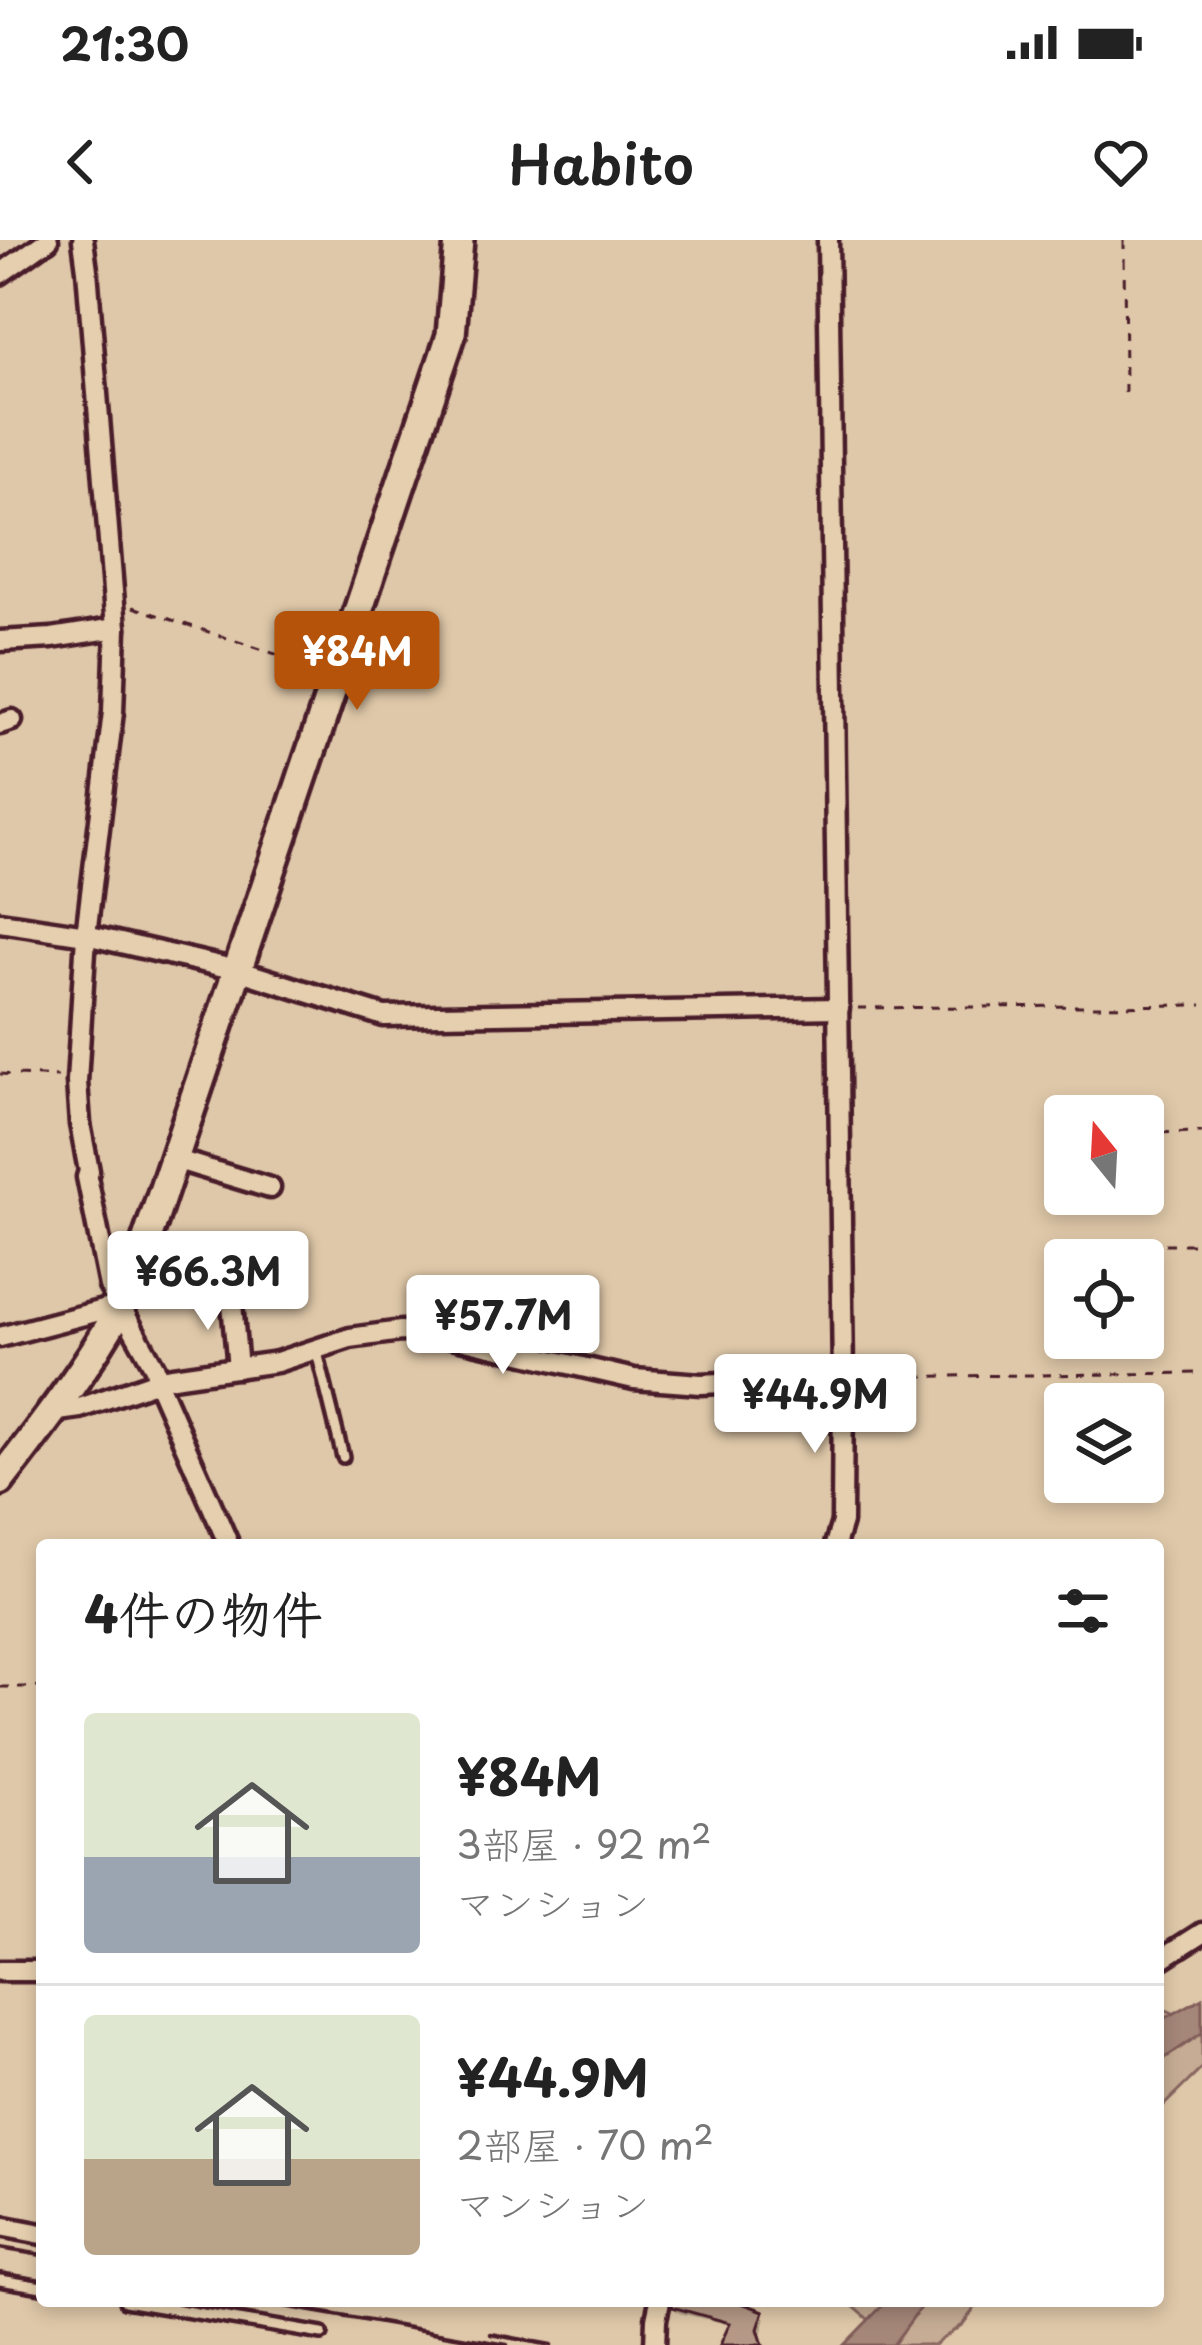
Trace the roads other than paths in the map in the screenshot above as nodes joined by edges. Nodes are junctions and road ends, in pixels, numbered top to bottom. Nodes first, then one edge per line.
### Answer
1 (48, 240) edge
2 (83, 240) edge
3 (459, 240) edge
4 (829, 240) edge
5 (0, 274) edge
6 (116, 628) junction
7 (0, 640) edge
8 (0, 922) edge
9 (86, 935) junction
10 (237, 970) junction
11 (839, 1008) junction
12 (174, 1159) junction
13 (270, 1188) dead end
14 (231, 1293) dead end
15 (122, 1305) junction
16 (0, 1336) edge
17 (316, 1348) junction
18 (238, 1368) junction
19 (843, 1377) junction
20 (158, 1381) junction
21 (51, 1412) junction
22 (343, 1457) dead end
23 (0, 1480) edge
24 (226, 1539) edge
25 (838, 1539) edge
26 (1202, 1933) edge
27 (1164, 1957) edge
28 (0, 1971) edge
29 (36, 1971) edge
30 (0, 2226) edge
31 (36, 2233) edge
32 (0, 2280) edge
33 (36, 2286) edge
34 (161, 2307) edge
35 (659, 2307) edge
36 (322, 2334) dead end
37 (655, 2345) edge

1 - 5 street
2 - 6 street
3 - 10 street
4 - 11 street
6 - 7 street
6 - 9 street
8 - 9 street
9 - 10 street
9 - 15 street
10 - 11 street
10 - 12 street
11 - 19 street
12 - 13 street
12 - 15 street
14 - 18 street
15 - 16 street
15 - 20 street
15 - 21 street
17 - 18 street
17 - 19 street
17 - 22 lane
18 - 20 street
19 - 25 street
20 - 21 street
20 - 24 street
21 - 23 street
26 - 27 street
28 - 29 street
30 - 31 street
32 - 33 lane
34 - 36 lane
35 - 37 street

